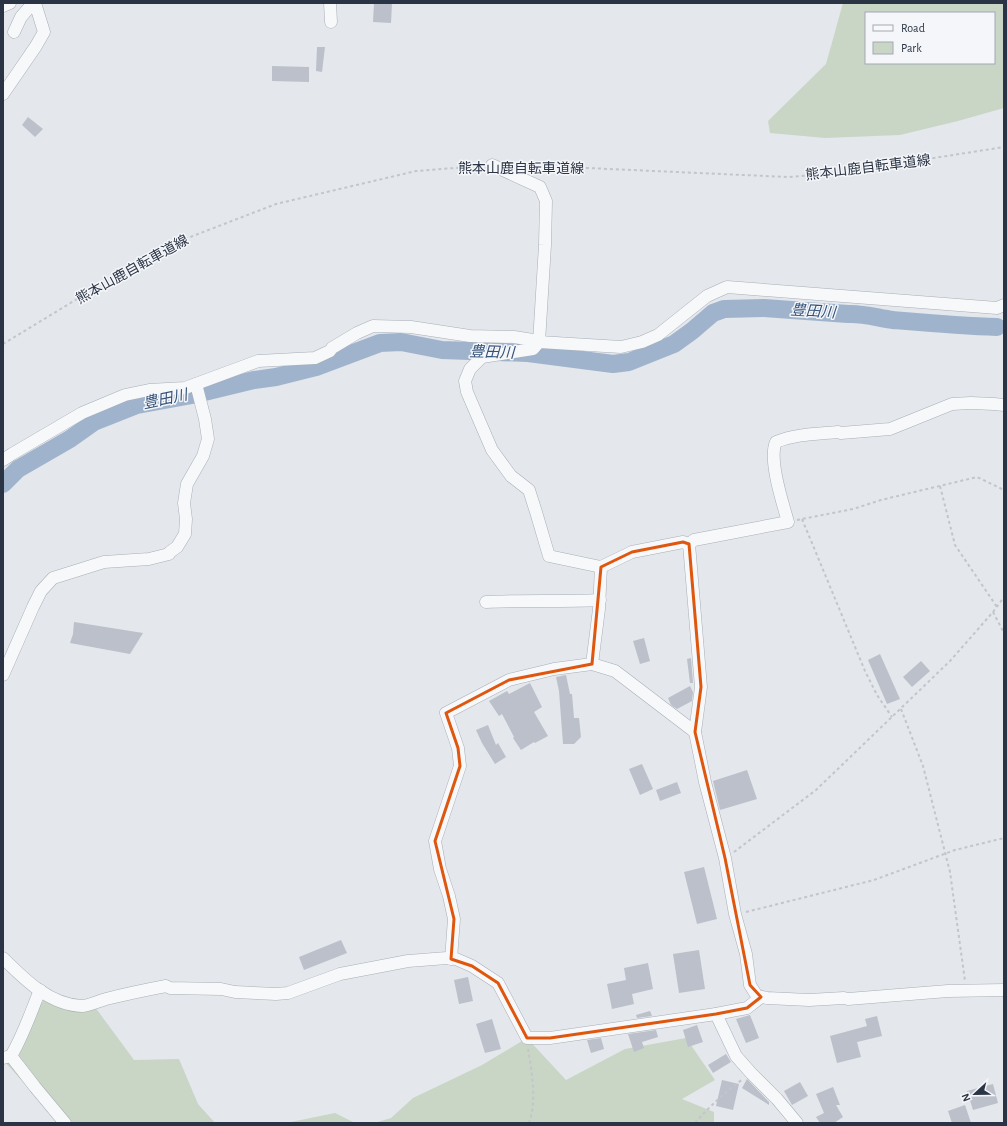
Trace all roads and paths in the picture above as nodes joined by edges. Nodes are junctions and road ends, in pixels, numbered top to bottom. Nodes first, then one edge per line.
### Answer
1 (10, 3) edge
2 (34, 3) edge
3 (330, 3) edge
4 (3, 6) edge
5 (331, 22) dead end
6 (14, 32) dead end
7 (3, 94) edge
8 (1004, 147) edge
9 (492, 165) joint
10 (514, 165) dead end
11 (1004, 305) edge
12 (539, 342) junction
13 (3, 344) edge
14 (196, 384) junction
15 (1004, 406) edge
16 (3, 460) edge
17 (940, 486) junction
18 (1004, 491) edge
19 (689, 544) junction
20 (601, 567) junction
21 (1004, 597) edge
22 (600, 600) junction
23 (486, 602) dead end
24 (997, 606) junction
25 (993, 612) junction
26 (1004, 633) edge
27 (592, 664) junction
28 (3, 675) edge
29 (901, 709) junction
30 (892, 717) junction
31 (695, 732) junction
32 (1004, 838) edge
33 (946, 854) junction
34 (725, 858) junction
35 (735, 914) junction
36 (3, 958) edge
37 (450, 958) junction
38 (40, 990) junction
39 (966, 990) junction
40 (1004, 990) edge
41 (761, 997) junction
42 (716, 1014) junction
43 (526, 1038) junction
44 (7, 1057) edge
45 (751, 1073) junction
46 (65, 1123) edge
47 (529, 1123) edge
48 (695, 1123) edge
49 (797, 1123) edge

1 - 4 street
2 - 6 street
2 - 7 street
3 - 5 street
8 - 10 path, 熊本山鹿自転車道線
9 - 12 street
9 - 13 path, 熊本山鹿自転車道線
11 - 12 street
12 - 14 street
12 - 20 street
14 - 16 street
14 - 28 street
15 - 19 street
17 - 18 path
17 - 24 path
17 - 30 path
19 - 20 street
19 - 31 street
20 - 22 street
21 - 24 path
22 - 23 street
22 - 27 street
24 - 25 path
25 - 26 path
25 - 29 path
27 - 31 street
27 - 37 street
29 - 30 path
29 - 33 path
30 - 34 path
31 - 34 street
32 - 33 path
33 - 35 path
33 - 39 path
34 - 35 street
35 - 41 street
36 - 38 street
37 - 38 street
37 - 43 street
38 - 44 street
39 - 40 street
39 - 41 street
41 - 42 street
42 - 43 street
42 - 45 street
43 - 47 path
44 - 46 street
45 - 48 path
45 - 49 street

